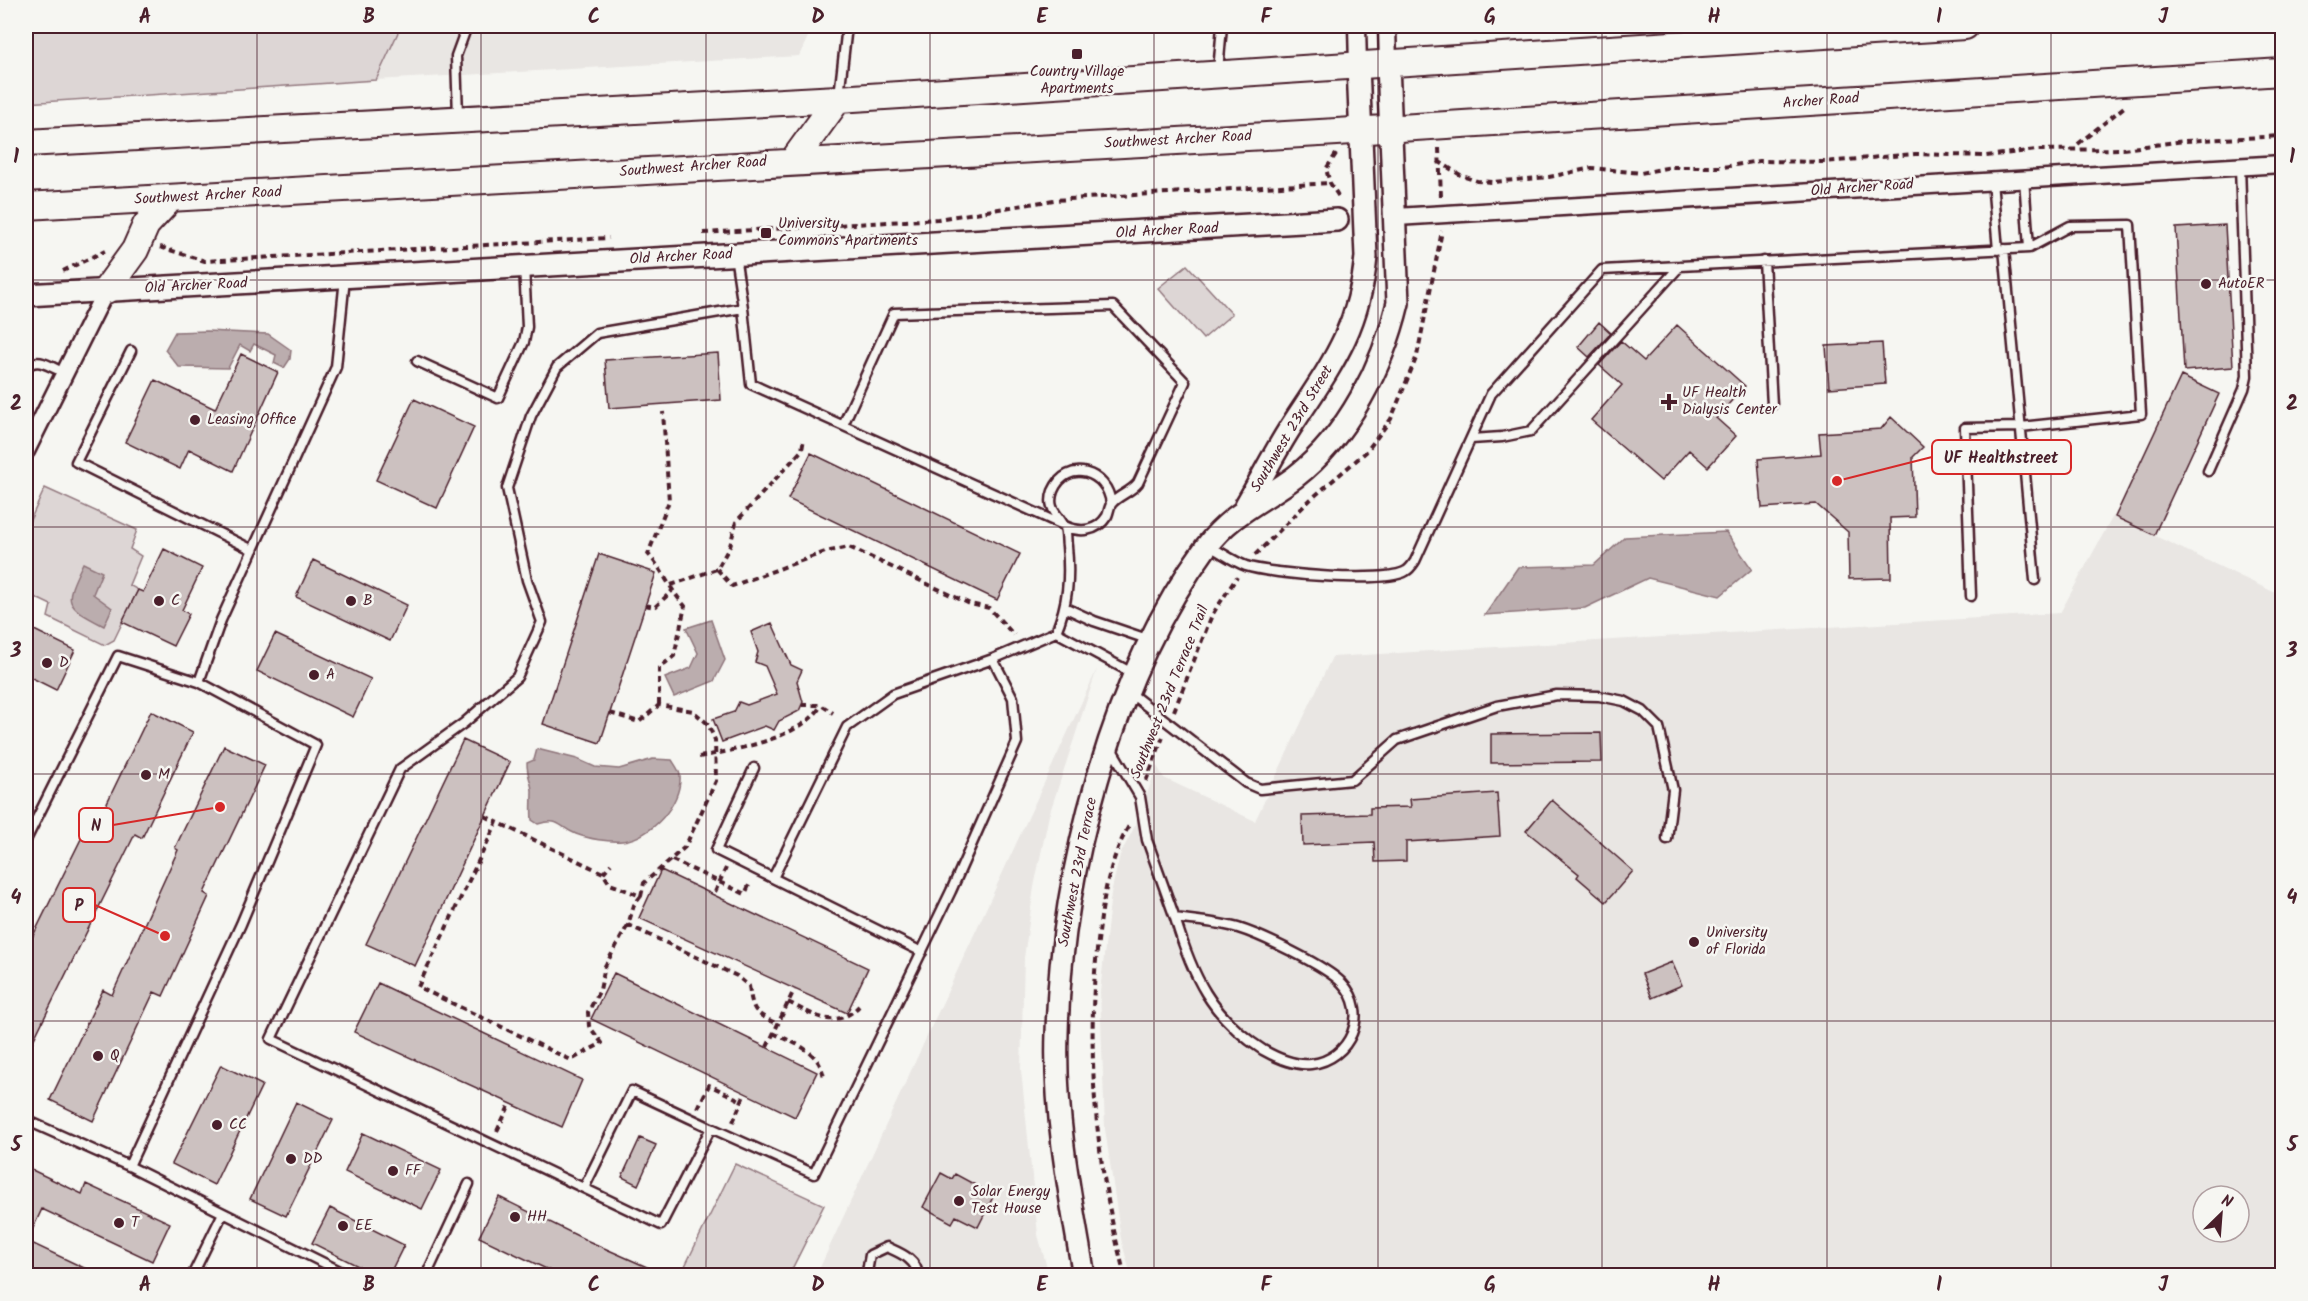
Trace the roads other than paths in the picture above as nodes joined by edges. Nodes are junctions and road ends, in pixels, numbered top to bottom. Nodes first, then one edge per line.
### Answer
1 (467, 26) edge
2 (848, 26) edge
3 (1222, 26) edge
4 (1357, 26) edge
5 (1387, 26) edge
6 (1965, 26) edge
7 (1388, 64) junction
8 (1358, 66) junction
9 (2283, 72) edge
10 (1218, 75) junction
11 (838, 99) junction
12 (459, 119) junction
13 (1391, 127) junction
14 (1360, 129) junction
15 (26, 143) edge
16 (793, 161) junction
17 (2283, 164) edge
18 (2240, 166) junction
19 (2024, 178) junction
20 (1992, 180) junction
21 (1362, 182) junction
22 (170, 199) junction
23 (26, 206) edge
24 (1396, 217) junction
25 (1337, 220) junction
26 (2029, 248) junction
27 (1366, 249) junction
28 (2001, 249) junction
29 (735, 254) junction
30 (1764, 261) junction
31 (524, 265) junction
32 (1680, 266) junction
33 (345, 278) junction
34 (106, 290) junction
35 (26, 295) edge
36 (743, 308) junction
37 (131, 351) dead end
38 (417, 361) dead end
39 (26, 366) edge
40 (64, 373) junction
41 (1772, 405) dead end
42 (843, 425) junction
43 (2021, 427) junction
44 (1471, 439) junction
45 (26, 451) edge
46 (2208, 471) dead end
47 (1111, 504) junction
48 (1244, 508) junction
49 (1065, 526) junction
50 (1208, 545) junction
51 (253, 550) junction
52 (2035, 580) dead end
53 (1971, 596) dead end
54 (1066, 608) junction
55 (1056, 632) junction
56 (1151, 641) junction
57 (993, 658) junction
58 (199, 681) junction
59 (1133, 684) junction
60 (1110, 745) junction
61 (754, 768) dead end
62 (1667, 839) dead end
63 (26, 840) edge
64 (773, 878) junction
65 (1175, 918) junction
66 (922, 952) junction
67 (26, 1120) edge
68 (711, 1128) junction
69 (129, 1166) junction
70 (469, 1184) dead end
71 (584, 1188) junction
72 (223, 1212) junction
73 (192, 1275) edge
74 (350, 1275) edge
75 (426, 1275) edge
76 (871, 1275) edge
77 (918, 1275) edge
78 (1084, 1275) edge

1 - 12 lane
2 - 11 lane
3 - 10 lane
4 - 8 street
5 - 7 street
6 - 7 main road
7 - 8 main road
7 - 13 street, Southwest 23rd Street
8 - 10 main road
8 - 14 street, Southwest 23rd Street
9 - 13 main road, Archer Road
10 - 11 main road
11 - 12 main road
11 - 16 main road
12 - 15 main road
13 - 14 main road, Archer Road
13 - 24 street, Southwest 23rd Street
14 - 16 main road, Southwest Archer Road
14 - 21 street, Southwest 23rd Street
16 - 22 main road, Southwest Archer Road
17 - 18 street, Old Archer Road
18 - 19 street, Old Archer Road
18 - 46 lane
19 - 20 street, Old Archer Road
19 - 26 lane
20 - 24 street, Old Archer Road
20 - 28 lane
21 - 25 street
21 - 27 street, Southwest 23rd Street
22 - 23 main road, Southwest Archer Road
22 - 34 main road
24 - 48 street, Southwest 23rd Street
25 - 27 street
25 - 29 street, Old Archer Road
26 - 28 lane
26 - 43 lane
27 - 48 street, Southwest 23rd Street
28 - 30 lane
28 - 43 lane
29 - 31 street, Old Archer Road
29 - 36 lane
30 - 32 lane
30 - 41 lane
31 - 33 street, Old Archer Road
31 - 38 lane
32 - 44 lane
32 - 44 lane
33 - 34 street, Old Archer Road
33 - 51 lane
34 - 35 street, Old Archer Road
34 - 40 street
36 - 42 lane
36 - 71 lane
37 - 51 lane
39 - 40 lane
40 - 45 street
42 - 47 lane
42 - 49 lane
43 - 52 lane
43 - 53 lane
44 - 50 lane
47 - 49 lane
47 - 49 lane
48 - 50 street, Southwest 23rd Terrace
49 - 54 lane
50 - 56 street, Southwest 23rd Terrace
51 - 58 lane
54 - 55 lane
54 - 56 lane
55 - 57 lane
55 - 59 lane
56 - 59 street, Southwest 23rd Terrace
57 - 64 lane
57 - 66 lane
58 - 63 lane
58 - 69 lane
59 - 60 street, Southwest 23rd Terrace
59 - 62 lane
60 - 65 lane
60 - 78 street, Southwest 23rd Terrace
61 - 64 lane
64 - 66 lane
65 - 65 lane
66 - 68 lane
67 - 69 lane
68 - 71 lane
68 - 71 lane
69 - 72 lane
70 - 75 lane
72 - 73 lane
72 - 74 lane
76 - 77 lane

